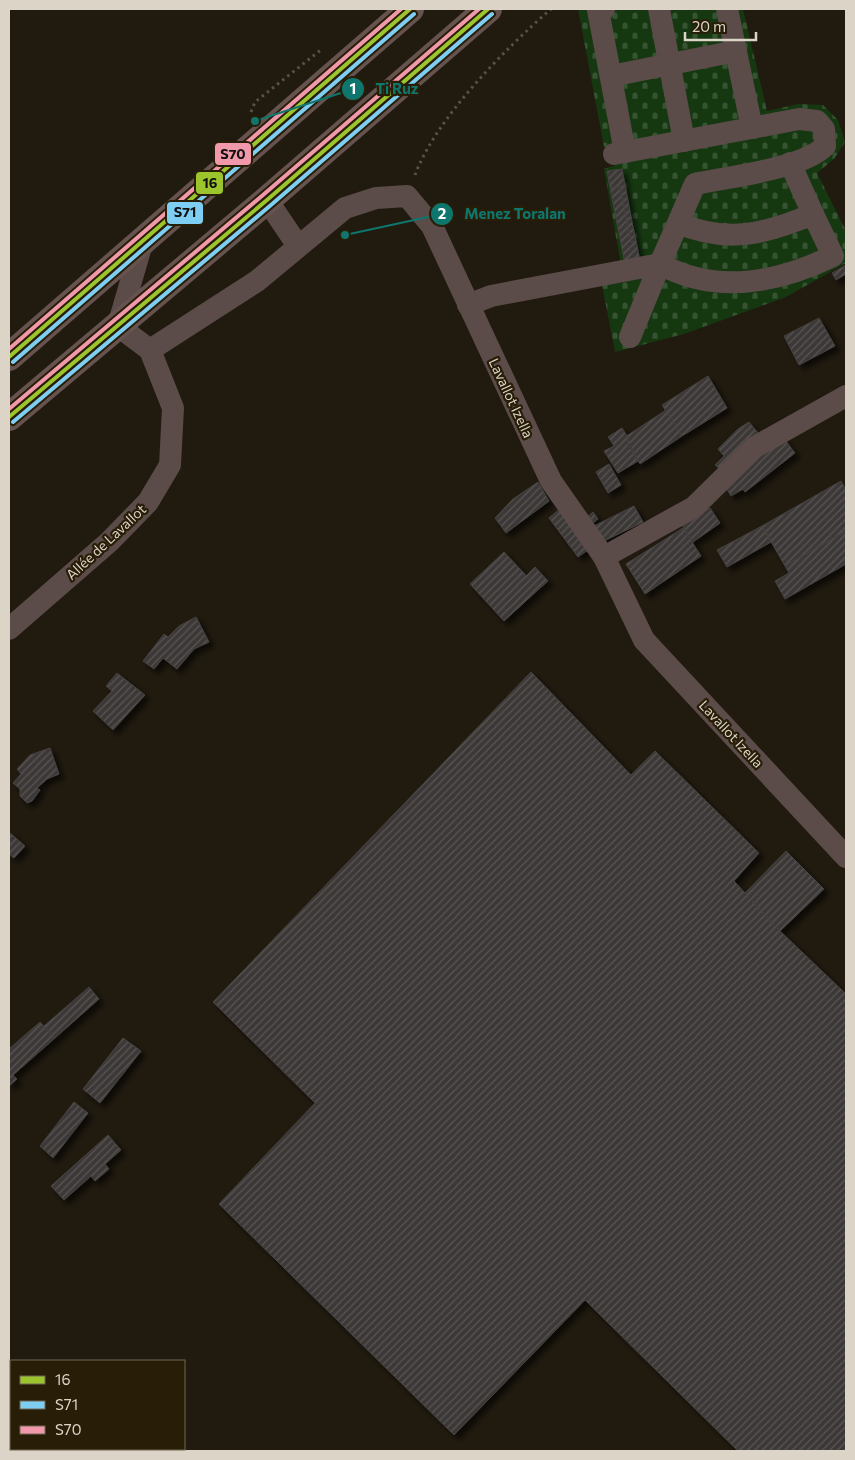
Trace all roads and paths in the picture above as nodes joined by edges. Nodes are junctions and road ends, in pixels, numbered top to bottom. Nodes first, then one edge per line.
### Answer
1 (410, 9) edge
2 (488, 9) edge
3 (551, 9) edge
4 (604, 9) edge
5 (659, 9) edge
6 (727, 9) edge
7 (736, 51) junction
8 (670, 64) junction
9 (611, 76) junction
10 (752, 128) junction
11 (684, 141) junction
12 (790, 163) junction
13 (408, 196) junction
14 (267, 200) junction
15 (813, 214) junction
16 (678, 223) junction
17 (144, 240) junction
18 (298, 246) junction
19 (660, 264) junction
20 (468, 305) junction
21 (118, 326) junction
22 (630, 336) dead end
23 (150, 350) junction
24 (9, 357) edge
25 (846, 396) edge
26 (9, 417) edge
27 (604, 557) junction
28 (9, 629) edge
29 (846, 857) edge

1 - 17 main road
2 - 14 main road
3 - 13 path
4 - 9 street
5 - 8 street
6 - 7 street
7 - 8 street
7 - 10 street
8 - 9 street
8 - 11 street
9 - 11 street
10 - 11 street
10 - 12 street
12 - 15 street
12 - 16 street
13 - 18 street
13 - 20 street, Lavallot Izella
14 - 18 street
14 - 21 main road
15 - 16 street
15 - 19 street
16 - 19 street
17 - 21 street
17 - 24 main road
18 - 23 street
19 - 20 street
19 - 22 street
20 - 27 street, Lavallot Izella
21 - 23 street
21 - 26 main road
23 - 28 street, Allée de Lavallot
25 - 27 street
27 - 29 street, Lavallot Izella

